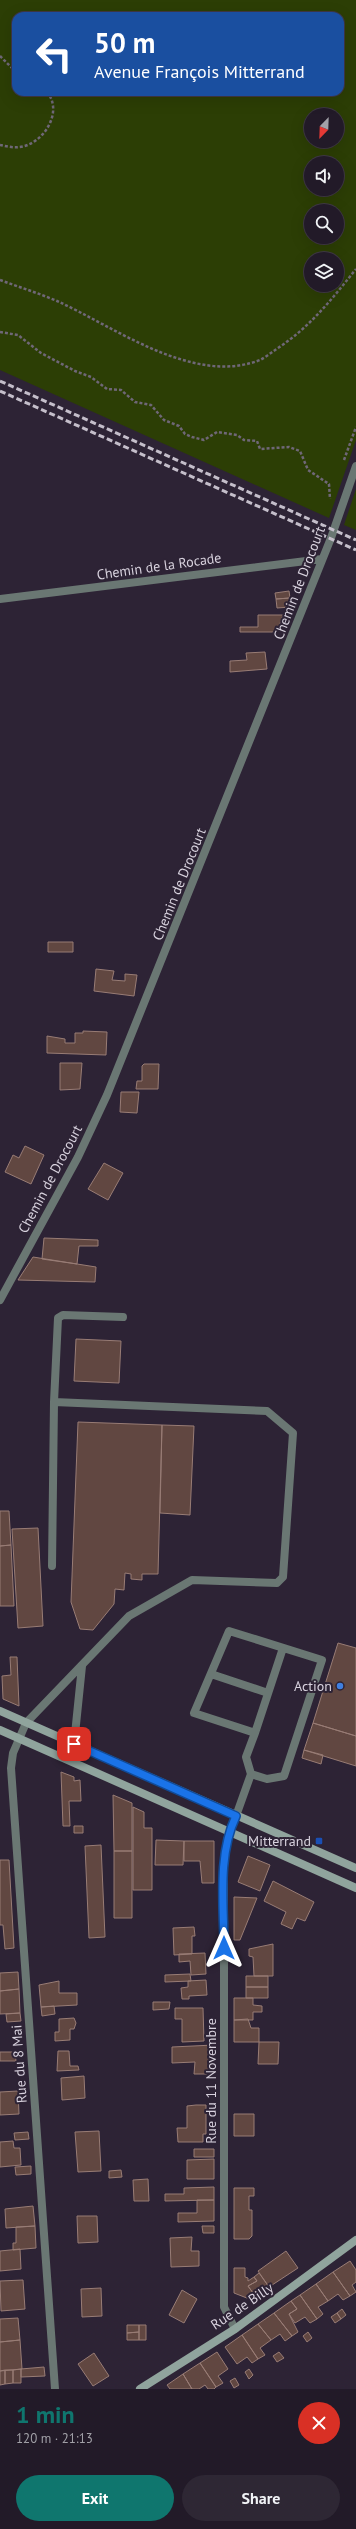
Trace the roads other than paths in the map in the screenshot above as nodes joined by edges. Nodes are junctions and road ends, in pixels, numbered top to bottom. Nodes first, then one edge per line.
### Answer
1 (356, 466) edge
2 (322, 559) junction
3 (0, 599) edge
4 (0, 1300) edge
5 (123, 1317) dead end
6 (54, 1402) junction
7 (52, 1566) dead end
8 (283, 1648) junction
9 (82, 1666) junction
10 (211, 1674) junction
11 (268, 1693) junction
12 (0, 1711) edge
13 (26, 1723) junction
14 (0, 1730) edge
15 (255, 1733) junction
16 (20, 1739) junction
17 (74, 1744) junction
18 (251, 1774) junction
19 (236, 1816) junction
20 (229, 1832) junction
21 (356, 1868) edge
22 (356, 1888) edge
23 (356, 2240) edge
24 (235, 2329) junction
25 (55, 2389) edge
26 (140, 2389) edge

1 - 2 street, Chemin de Drocourt
2 - 3 street, Chemin de la Rocade
2 - 4 street, Chemin de Drocourt
5 - 6 street
6 - 7 street
6 - 9 street
8 - 10 street
8 - 11 street
8 - 18 street
9 - 13 street
9 - 17 street
10 - 11 street
10 - 15 street
11 - 15 street
12 - 13 main road
13 - 16 street, Rue du 8 Mai
13 - 17 main road
14 - 16 main road
15 - 18 street
16 - 20 main road
16 - 25 street, Rue du 8 Mai
17 - 19 main road
18 - 19 street, Rue du 11 Novembre
19 - 20 street, Rue du 11 Novembre
19 - 21 main road
20 - 22 main road
20 - 24 street, Rue du 11 Novembre
23 - 24 main road, Rue de Billy
24 - 26 main road, Rue de Billy

